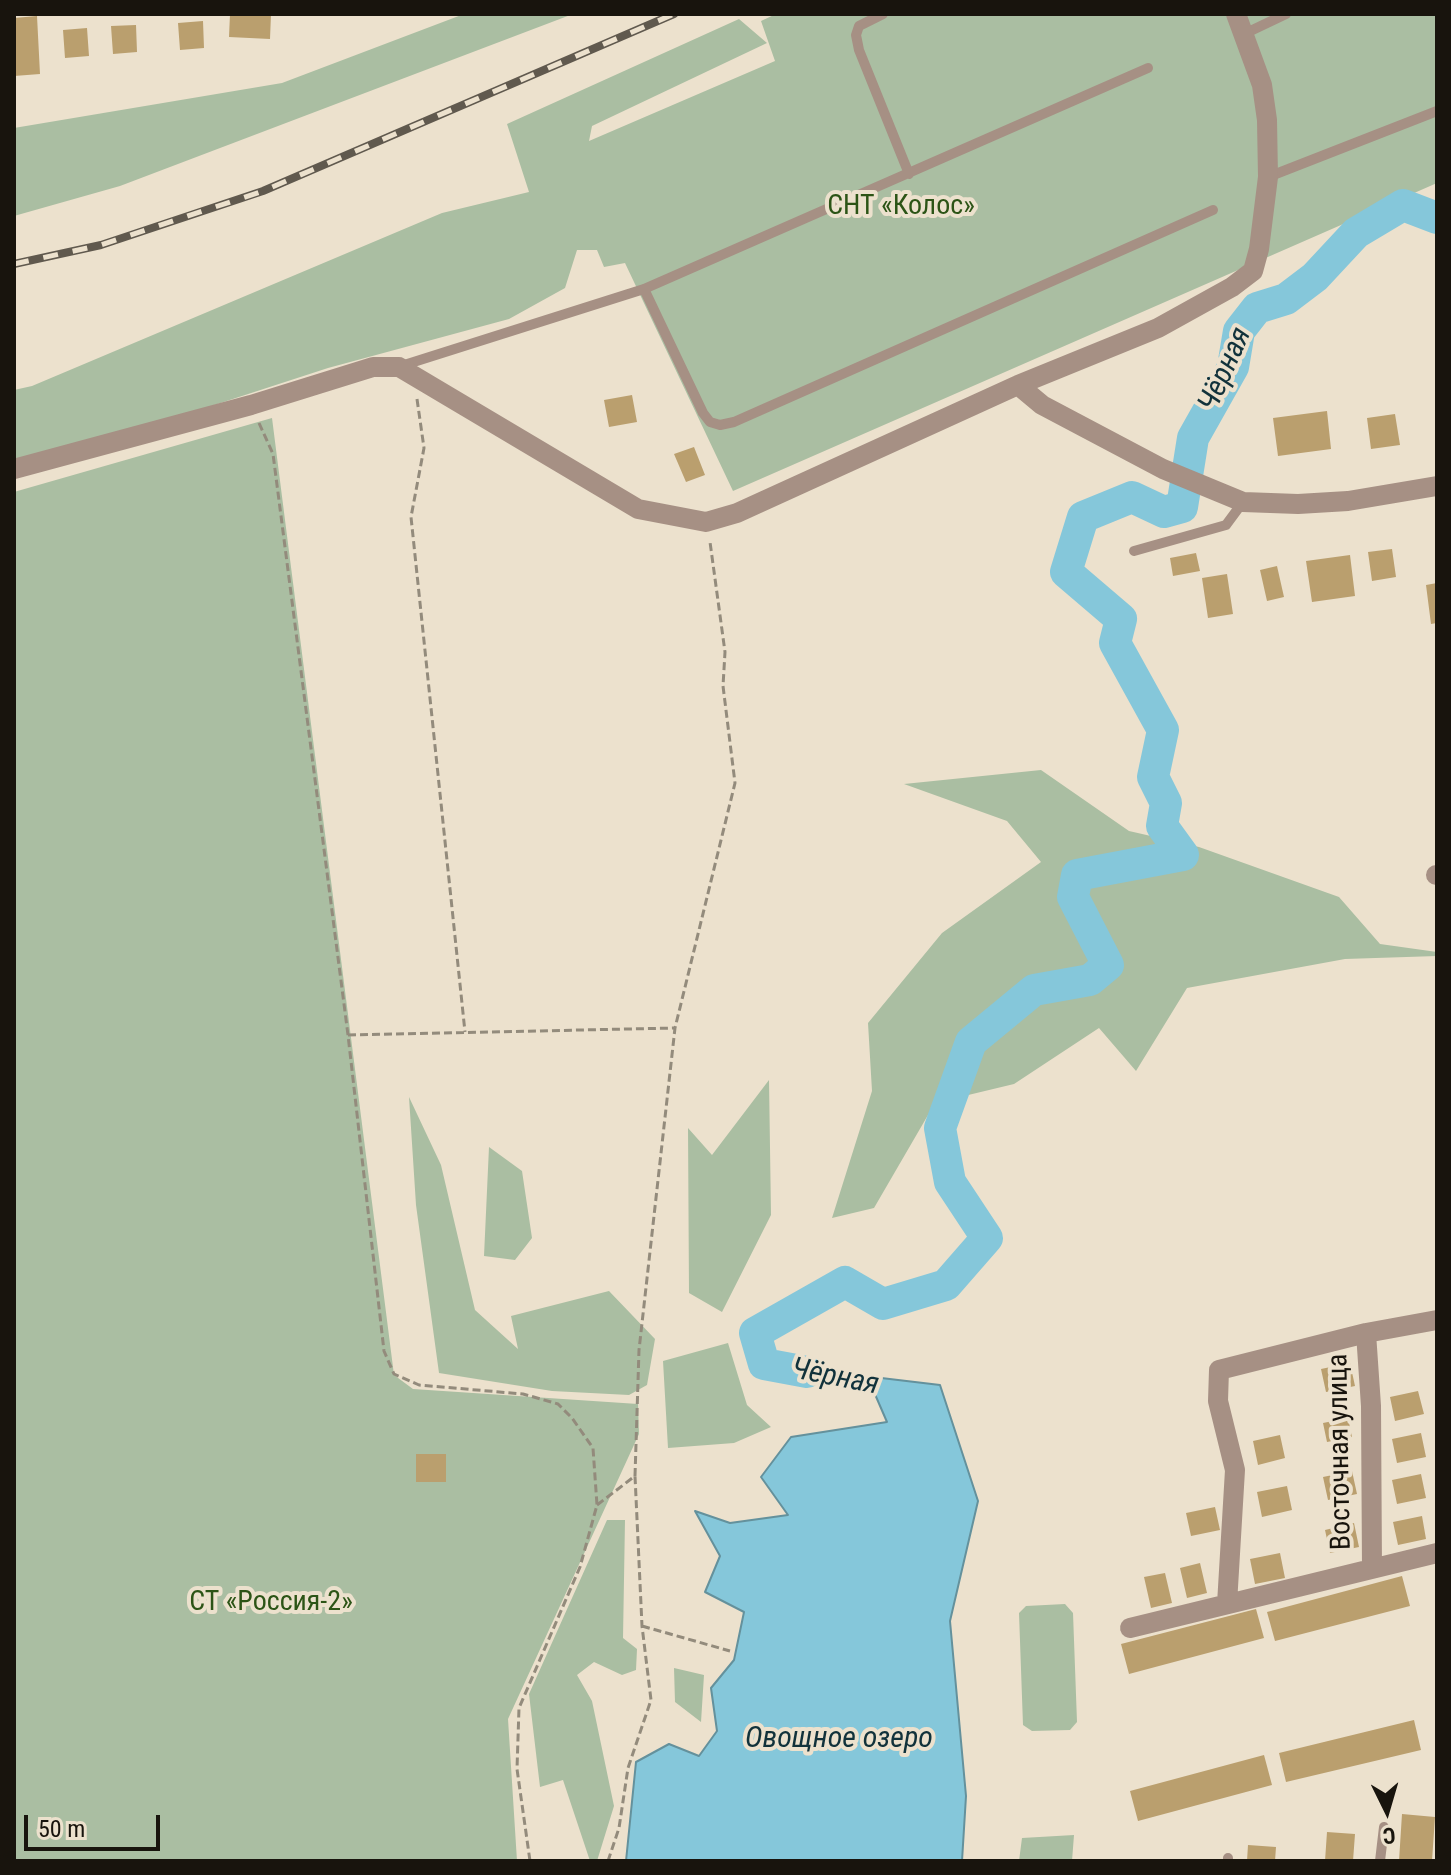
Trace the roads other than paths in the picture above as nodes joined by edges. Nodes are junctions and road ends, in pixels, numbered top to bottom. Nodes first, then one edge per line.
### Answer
1 (883, 14) edge
2 (1236, 14) edge
3 (1286, 14) edge
4 (1244, 34) junction
5 (1148, 68) dead end
6 (1437, 111) edge
7 (909, 174) junction
8 (1268, 177) junction
9 (1213, 210) dead end
10 (644, 289) junction
11 (406, 371) junction
12 (1018, 385) junction
13 (14, 469) edge
14 (1437, 486) edge
15 (1243, 502) junction
16 (1134, 551) dead end
17 (1437, 1320) edge
18 (1366, 1333) junction
19 (1437, 1553) edge
20 (1372, 1569) junction
21 (1227, 1604) junction
22 (1130, 1628) dead end
23 (1384, 1827) dead end
24 (1380, 1861) edge

1 - 7 lane
2 - 4 street
3 - 4 lane
4 - 8 street
5 - 7 lane
6 - 8 lane
7 - 10 lane
8 - 12 street
9 - 10 lane
10 - 11 lane
11 - 12 street
11 - 13 street
12 - 15 street
14 - 15 street
15 - 16 lane
17 - 18 street, Восточная улица
18 - 20 street, Восточная улица
18 - 21 street, Восточная улица
19 - 20 street
20 - 21 street
21 - 22 street
23 - 24 lane

